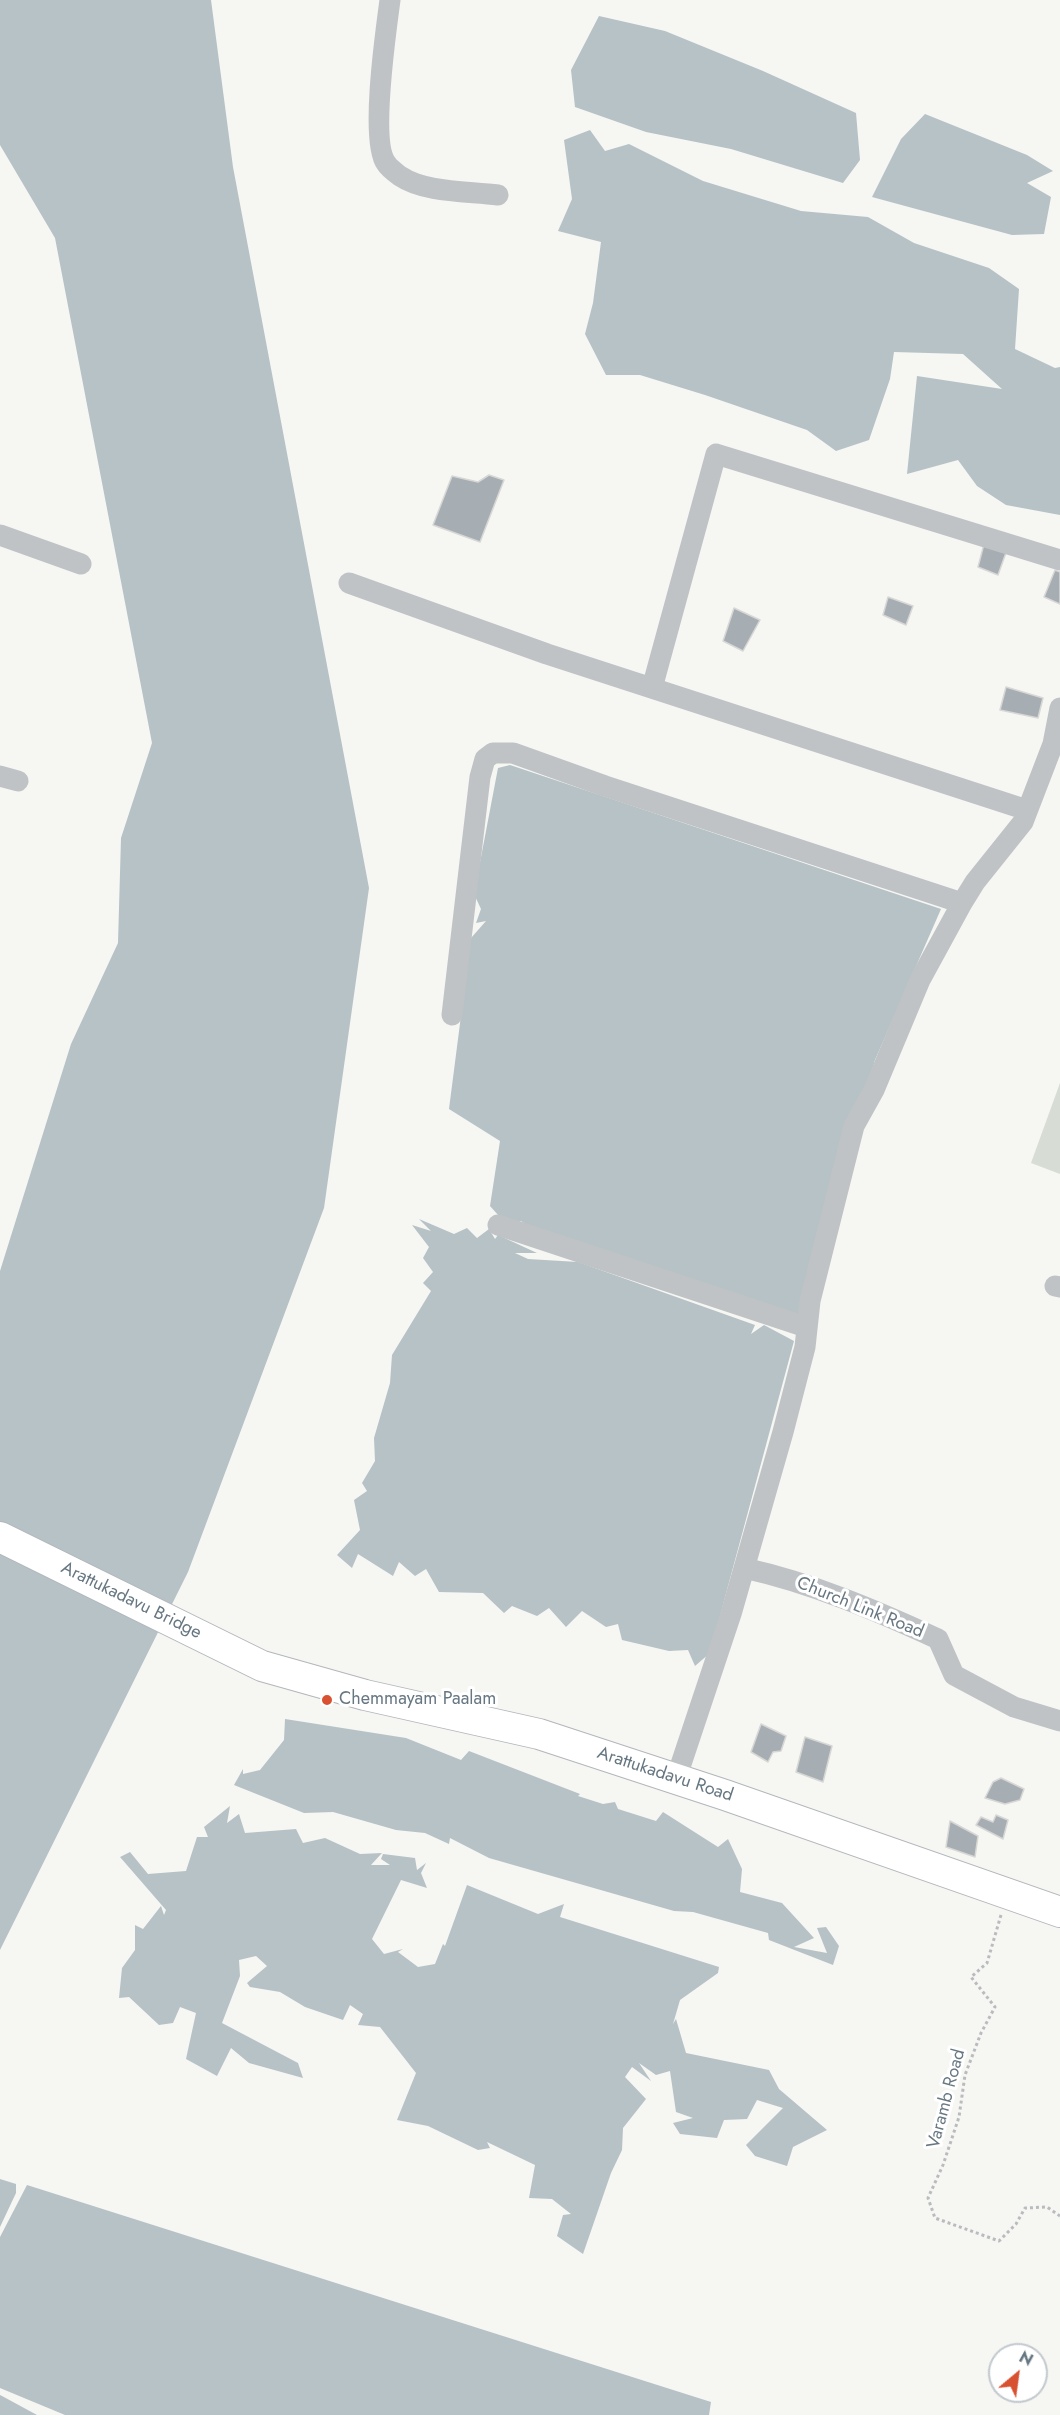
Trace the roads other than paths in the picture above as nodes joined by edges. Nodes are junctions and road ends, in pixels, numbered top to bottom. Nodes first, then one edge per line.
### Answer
1 (390, 0) edge
2 (498, 195) dead end
3 (0, 535) edge
4 (1060, 560) edge
5 (81, 564) dead end
6 (349, 583) dead end
7 (652, 688) junction
8 (1060, 708) edge
9 (1027, 810) junction
10 (962, 903) junction
11 (452, 1015) dead end
12 (498, 1225) dead end
13 (806, 1327) junction
14 (0, 1537) edge
15 (744, 1568) junction
16 (262, 1666) joint
17 (1060, 1721) edge
18 (676, 1779) junction
19 (1060, 1912) edge

1 - 2 street
3 - 5 street
4 - 7 street
6 - 7 street
7 - 9 street
8 - 9 street
9 - 10 street
10 - 11 street
10 - 13 street
12 - 13 street
13 - 15 street
14 - 16 main road, Arattukadavu Bridge
15 - 17 street, Church Link Road
15 - 18 street
16 - 18 main road, Arattukadavu Road
18 - 19 main road, Arattukadavu Road

